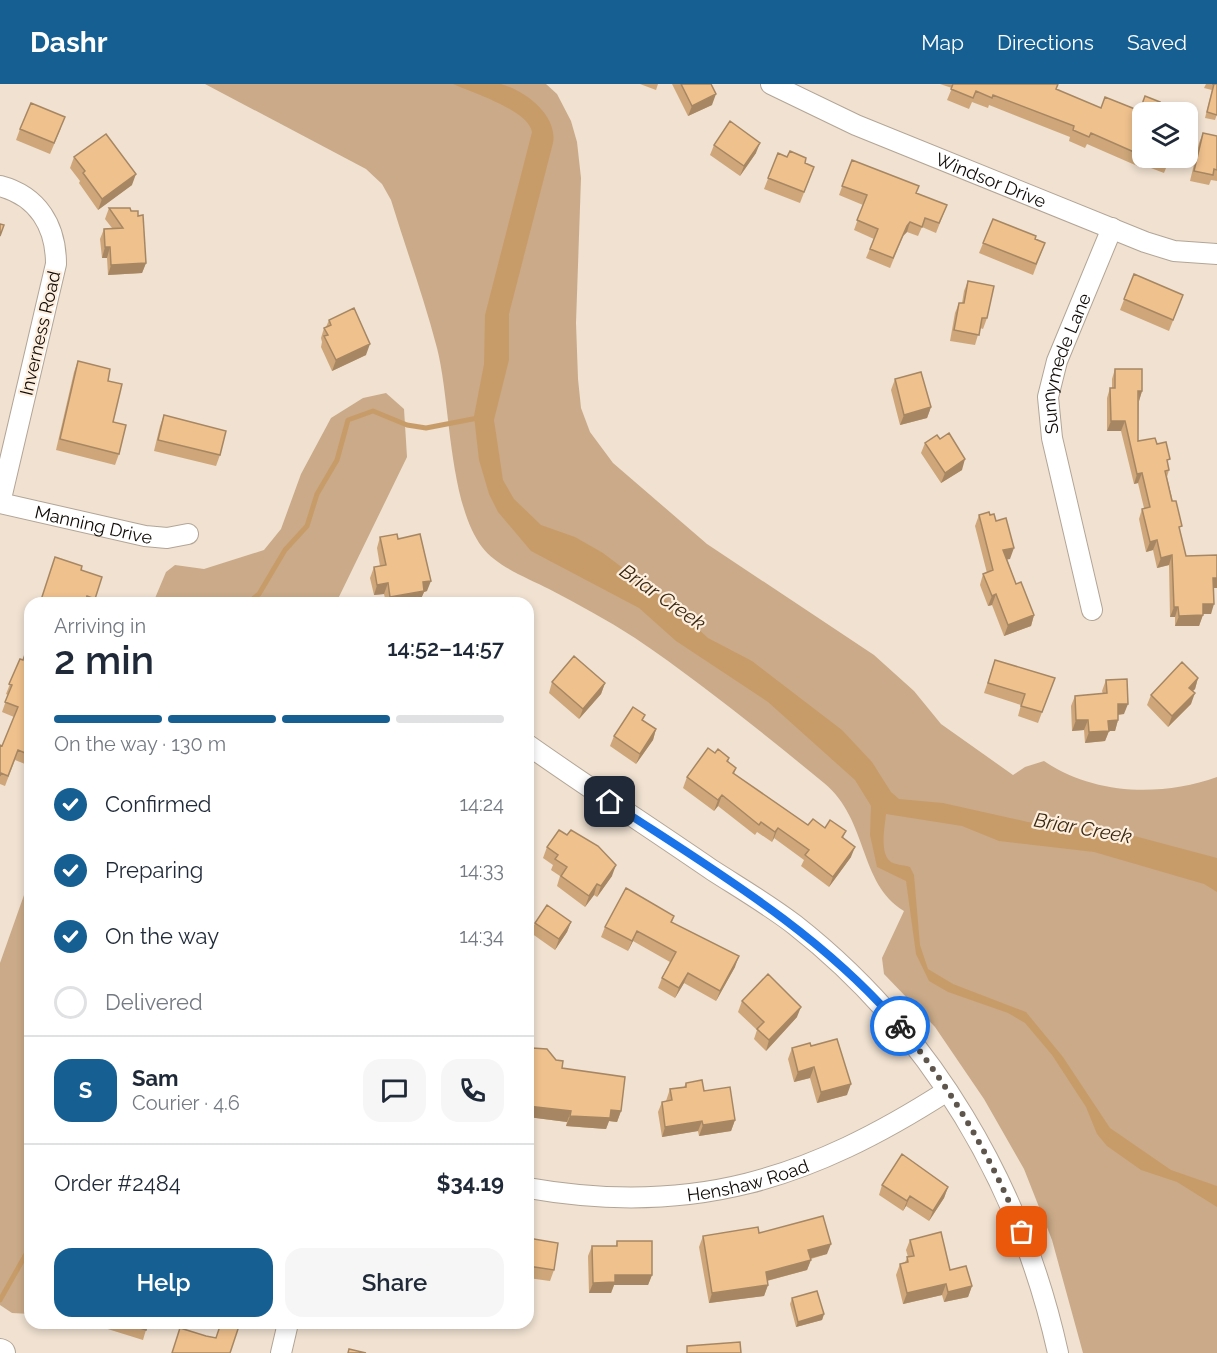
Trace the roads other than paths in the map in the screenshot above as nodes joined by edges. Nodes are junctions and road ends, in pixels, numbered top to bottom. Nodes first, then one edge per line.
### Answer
1 (771, 84) edge
2 (0, 186) edge
3 (1112, 228) junction
4 (1217, 254) edge
5 (0, 503) edge
6 (188, 534) dead end
7 (1092, 610) dead end
8 (534, 750) edge
9 (947, 1091) junction
10 (534, 1189) edge
11 (286, 1329) edge
12 (280, 1353) edge
13 (1058, 1353) edge

1 - 3 street, Windsor Drive
2 - 5 street, Inverness Road
3 - 4 street, Windsor Drive
3 - 7 street, Sunnymede Lane
5 - 6 street, Manning Drive
8 - 9 street
9 - 10 street, Henshaw Road
9 - 13 street
11 - 12 street

